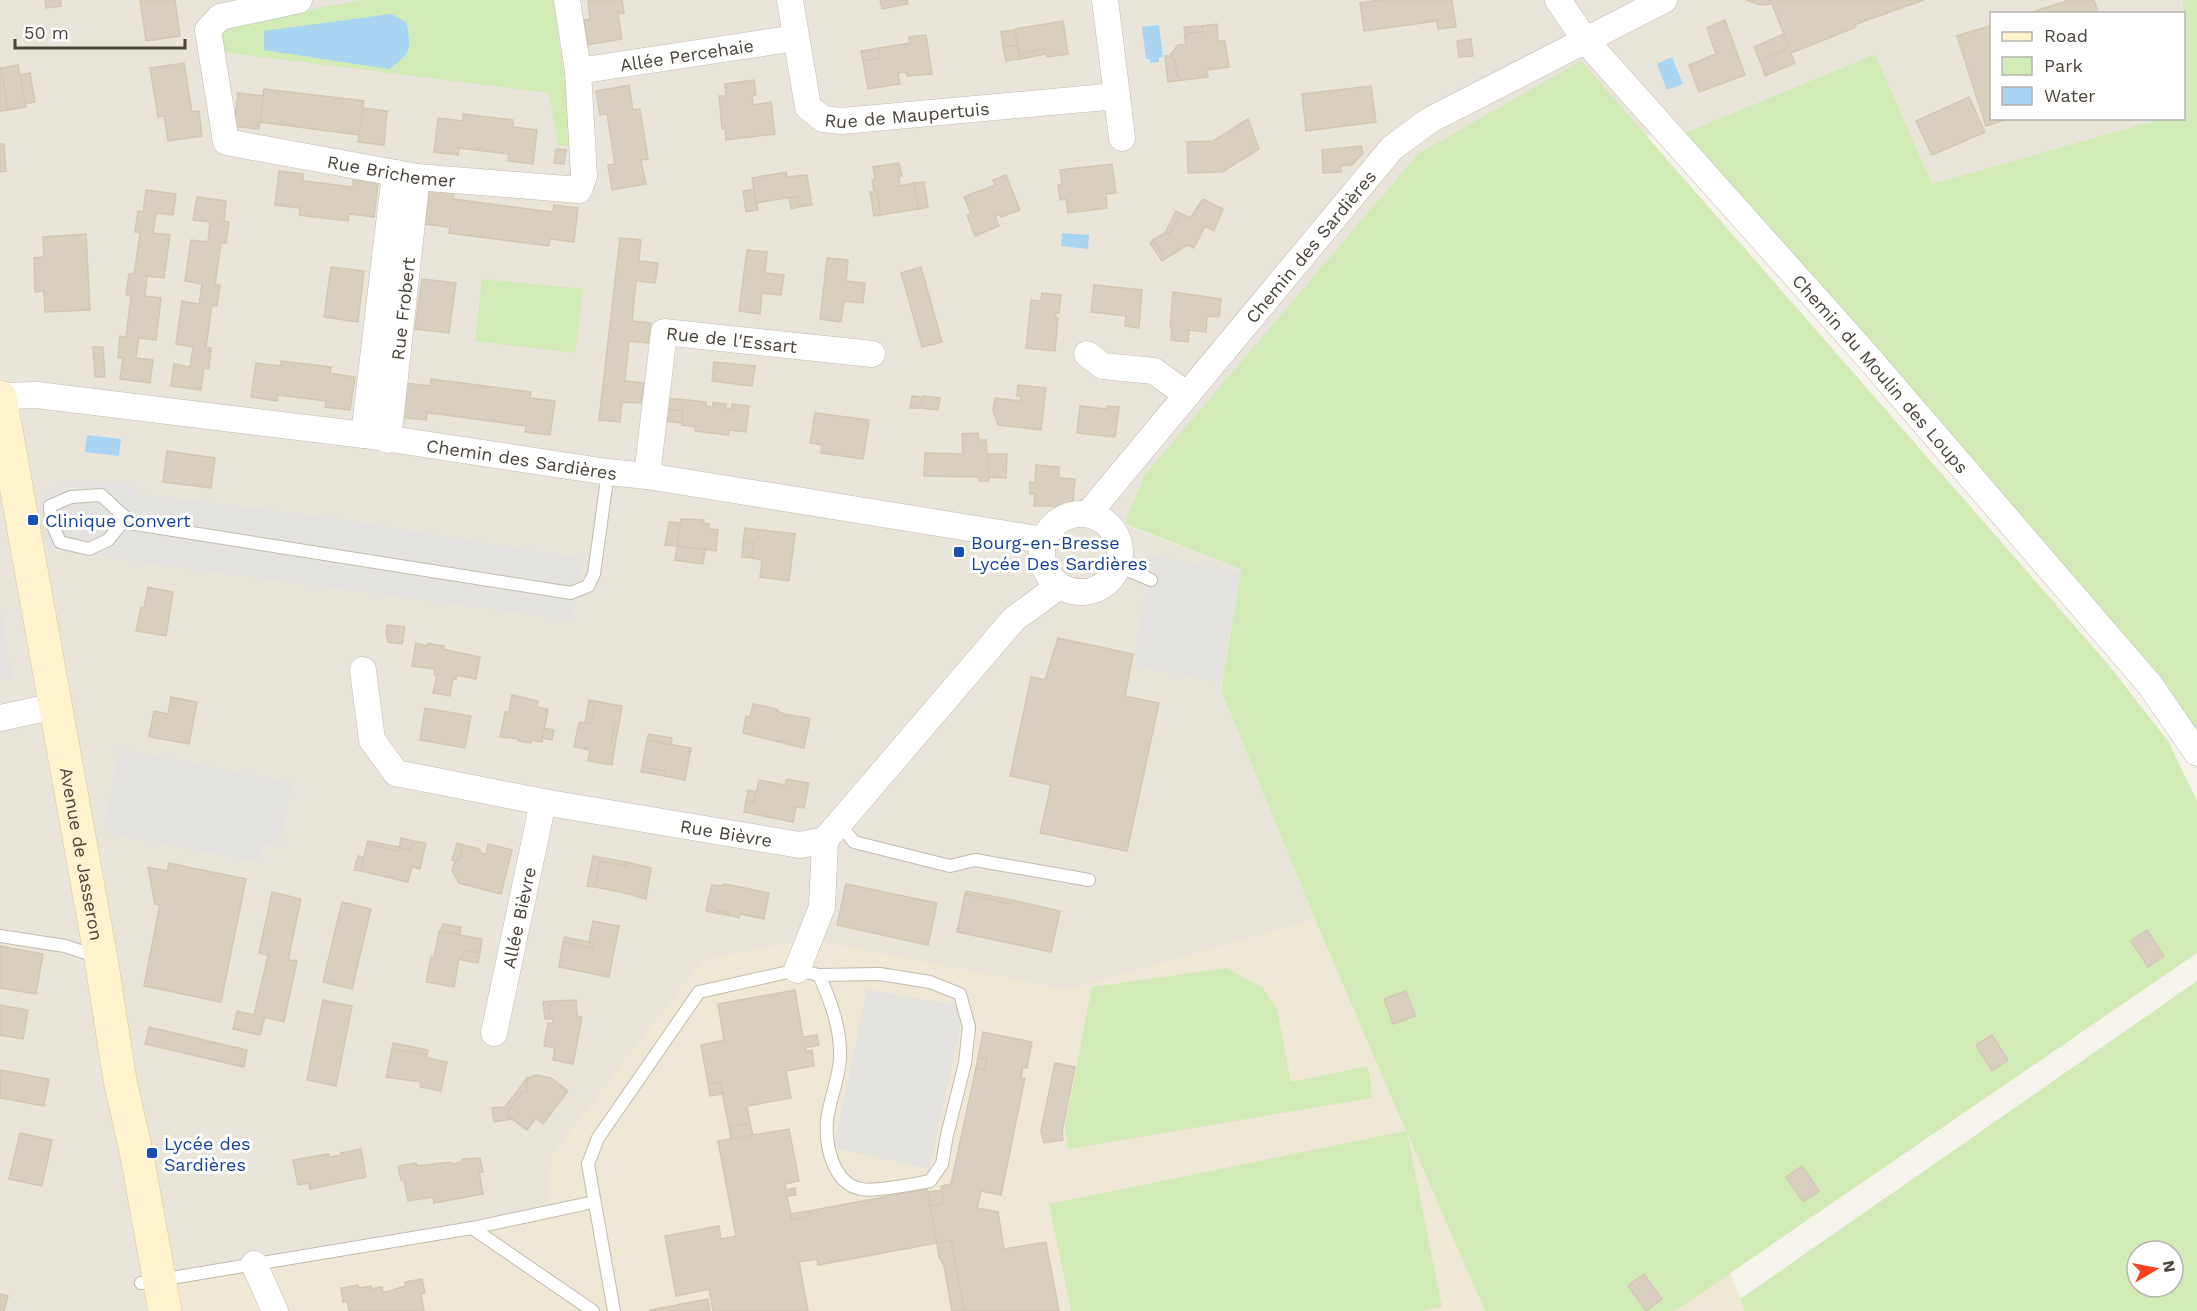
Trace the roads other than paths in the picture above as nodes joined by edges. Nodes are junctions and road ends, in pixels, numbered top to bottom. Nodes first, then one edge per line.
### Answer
1 (299, 0) edge
2 (567, 0) edge
3 (790, 0) edge
4 (1105, 0) edge
5 (1558, 0) edge
6 (1664, 0) edge
7 (796, 38) junction
8 (1584, 40) junction
9 (578, 71) junction
10 (1117, 96) junction
11 (1122, 138) dead end
12 (406, 175) junction
13 (872, 354) dead end
14 (1088, 354) dead end
15 (1187, 395) junction
16 (0, 397) edge
17 (376, 437) junction
18 (1130, 463) junction
19 (608, 472) junction
20 (648, 476) junction
21 (0, 507) edge
22 (1088, 514) junction
23 (126, 519) junction
24 (1114, 531) junction
25 (1044, 540) junction
26 (1118, 566) junction
27 (1151, 580) dead end
28 (1059, 586) junction
29 (363, 670) dead end
30 (46, 708) junction
31 (0, 719) edge
32 (2197, 753) edge
33 (543, 802) junction
34 (832, 832) junction
35 (1089, 880) dead end
36 (0, 936) edge
37 (93, 955) junction
38 (808, 972) junction
39 (494, 1033) dead end
40 (594, 1202) junction
41 (472, 1228) junction
42 (254, 1264) junction
43 (153, 1296) edge
44 (275, 1311) edge
45 (593, 1311) edge
46 (613, 1311) edge

1 - 12 street, Rue Brichemer
2 - 9 street, Rue Brichemer
3 - 7 street, Rue de Maupertuis
4 - 10 street
5 - 8 street, Chemin du Moulin des Loups
6 - 8 street, Chemin des Sardières
7 - 9 street, Allée Percehaie
7 - 10 street, Rue de Maupertuis
8 - 15 street, Chemin des Sardières
8 - 32 street, Chemin du Moulin des Loups
9 - 12 street, Rue Brichemer
10 - 11 street
12 - 17 street, Rue Frobert
13 - 20 street, Rue de l'Essart
14 - 15 street
15 - 18 street, Chemin des Sardières
16 - 17 street, Chemin des Sardières
16 - 30 main road, Avenue de Jasseron
17 - 19 street, Chemin des Sardières
18 - 22 street, Chemin des Sardières
18 - 24 street
19 - 20 street, Chemin des Sardières
19 - 23 lane
20 - 25 street, Chemin des Sardières
21 - 30 main road, Avenue de Jasseron
22 - 24 street
22 - 25 street
23 - 23 lane
24 - 26 street
25 - 28 street
26 - 27 lane
26 - 28 street
28 - 34 street
29 - 33 street, Rue Bièvre
30 - 31 street
30 - 37 main road, Avenue de Jasseron
33 - 34 street, Rue Bièvre
33 - 39 street, Allée Bièvre
34 - 35 lane
34 - 38 street
36 - 37 lane
37 - 43 main road, Avenue de Jasseron
38 - 38 lane
38 - 40 lane
40 - 41 lane
40 - 46 lane
41 - 42 lane
41 - 45 lane
42 - 43 lane
42 - 44 street

